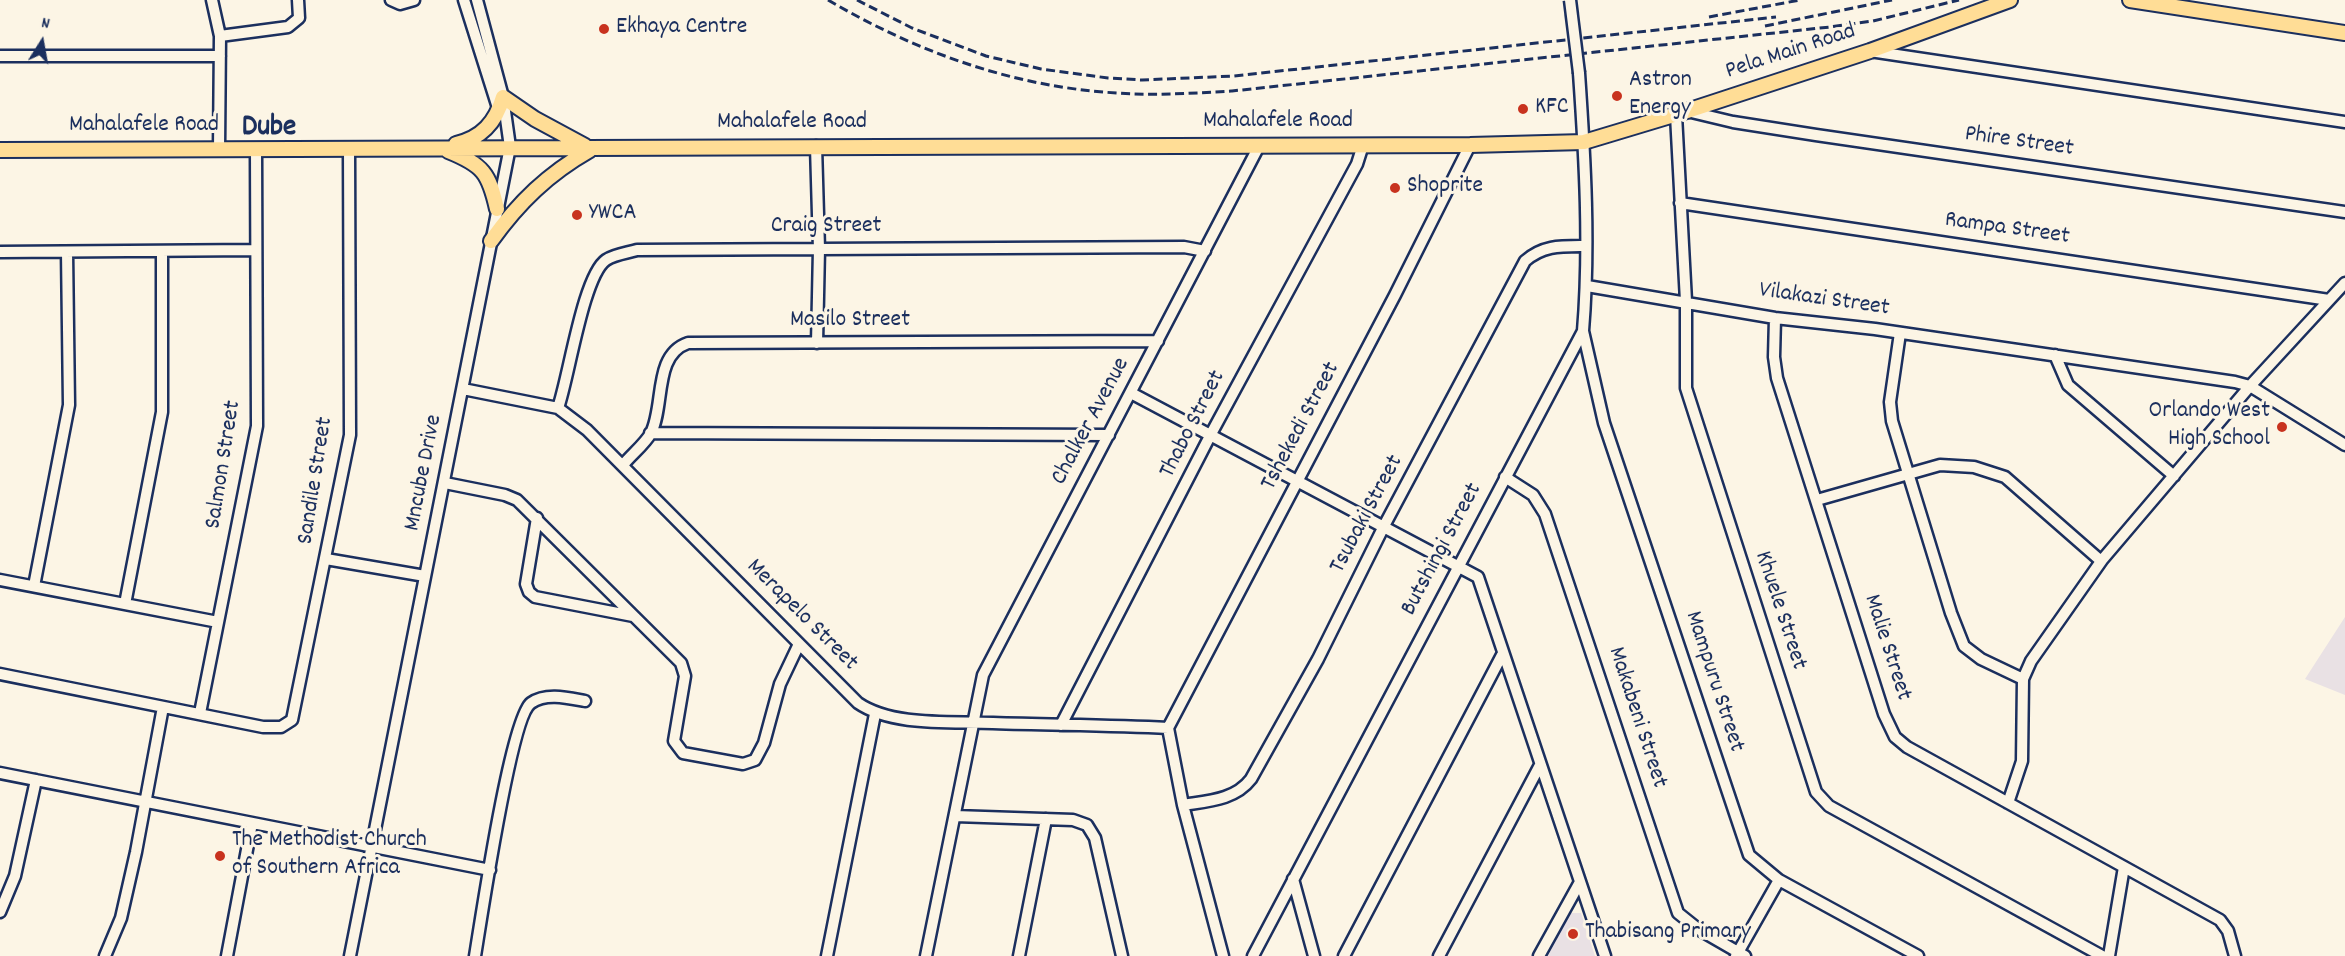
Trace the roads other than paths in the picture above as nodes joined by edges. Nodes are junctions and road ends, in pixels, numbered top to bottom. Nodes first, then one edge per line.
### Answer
1 (212, 0) edge
2 (298, 0) edge
3 (391, 0) edge
4 (414, 0) edge
5 (464, 0) edge
6 (477, 0) edge
7 (1570, 0) edge
8 (2010, 0) edge
9 (2130, 0) edge
10 (2345, 33) edge
11 (220, 36) junction
12 (1870, 51) junction
13 (0, 56) edge
14 (220, 56) junction
15 (503, 97) junction
16 (499, 111) junction
17 (1682, 113) junction
18 (2345, 122) edge
19 (1584, 142) junction
20 (1363, 145) junction
21 (1470, 145) junction
22 (816, 146) junction
23 (1259, 146) junction
24 (510, 147) junction
25 (348, 148) junction
26 (440, 148) junction
27 (219, 149) junction
28 (256, 149) junction
29 (592, 149) junction
30 (0, 150) edge
31 (1680, 203) junction
32 (497, 209) junction
33 (2345, 212) edge
34 (491, 241) junction
35 (1585, 246) junction
36 (819, 249) junction
37 (255, 250) junction
38 (162, 251) junction
39 (1204, 251) junction
40 (0, 252) edge
41 (67, 252) junction
42 (2345, 283) edge
43 (1587, 286) junction
44 (2329, 300) junction
45 (1686, 301) junction
46 (1775, 318) junction
47 (1583, 331) junction
48 (1899, 333) junction
49 (1158, 341) junction
50 (817, 343) junction
51 (2055, 355) junction
52 (2250, 386) junction
53 (463, 389) junction
54 (1131, 393) junction
55 (558, 408) junction
56 (650, 433) junction
57 (1211, 434) junction
58 (1109, 435) junction
59 (2345, 445) edge
60 (623, 465) junction
61 (1909, 473) junction
62 (2174, 476) junction
63 (1505, 477) junction
64 (1298, 480) junction
65 (445, 483) junction
66 (1817, 500) junction
67 (537, 518) junction
68 (1384, 526) junction
69 (326, 560) junction
70 (2101, 561) junction
71 (1460, 565) junction
72 (425, 576) junction
73 (0, 580) edge
74 (34, 586) junction
75 (125, 604) junction
76 (633, 616) junction
77 (218, 622) junction
78 (799, 644) junction
79 (1502, 655) junction
80 (0, 674) edge
81 (2023, 679) junction
82 (585, 701) dead end
83 (163, 707) junction
84 (200, 713) junction
85 (875, 714) junction
86 (972, 722) junction
87 (1061, 725) junction
88 (1168, 728) junction
89 (1540, 765) junction
90 (0, 773) edge
91 (36, 780) junction
92 (145, 800) junction
93 (2008, 803) junction
94 (1184, 805) junction
95 (955, 816) junction
96 (1046, 819) junction
97 (252, 823) junction
98 (372, 847) junction
99 (2124, 867) junction
100 (490, 870) junction
101 (1293, 879) junction
102 (1779, 880) junction
103 (1580, 882) junction
104 (4, 895) edge
105 (0, 912) edge
106 (1740, 955) edge
107 (105, 956) edge
108 (227, 956) edge
109 (350, 956) edge
110 (475, 956) edge
111 (826, 956) edge
112 (926, 956) edge
113 (1020, 956) edge
114 (1122, 956) edge
115 (1222, 956) edge
116 (1253, 956) edge
117 (1314, 956) edge
118 (1344, 956) edge
119 (1439, 956) edge
120 (1539, 956) edge
121 (1605, 956) edge
122 (1918, 956) edge
123 (2102, 956) edge
124 (2109, 956) edge
125 (2235, 956) edge

1 - 11 street
2 - 11 street
3 - 4 street
5 - 16 street
6 - 15 street, Mncube Drive
7 - 19 street, Butshingi Street, bridge
8 - 12 main road, Pela Main Road
9 - 10 main road
11 - 14 street
12 - 17 main road, Pela Main Road
12 - 18 street
13 - 14 street
14 - 27 street
15 - 16 main road
15 - 24 street, Mncube Drive
15 - 29 main road
16 - 26 main road
17 - 19 main road, Pela Main Road
17 - 31 street, Khuele Street
17 - 33 street, Phire Street
19 - 21 main road, Mahalafele Road
19 - 35 street, Butshingi Street
20 - 21 main road, Mahalafele Road
20 - 23 main road, Mahalafele Road
20 - 57 street, Thabo Street
21 - 64 street, Tshekedi Street
22 - 23 main road, Mahalafele Road
22 - 29 main road, Mahalafele Road
22 - 36 street
23 - 39 street, Chalker Avenue
24 - 26 main road, Mahalafele Road
24 - 29 main road, Mahalafele Road
24 - 32 street, Mncube Drive
25 - 26 main road, Mahalafele Road
25 - 28 main road, Mahalafele Road
25 - 69 street, Sandile Street
26 - 32 main road
27 - 28 main road, Mahalafele Road
27 - 30 main road, Mahalafele Road
28 - 37 street, Salmon Street
29 - 34 main road
31 - 44 street, Rampa Street
31 - 45 street, Khuele Street
32 - 34 street, Mncube Drive
34 - 53 street, Mncube Drive
35 - 43 street, Butshingi Street
35 - 68 street, Tsubaki Street
36 - 39 street, Craig Street
36 - 50 street
36 - 55 street, Craig Street
37 - 38 street
37 - 77 street, Salmon Street
38 - 41 street
38 - 75 street
39 - 49 street, Chalker Avenue
40 - 41 street
41 - 74 street
42 - 44 street
43 - 45 street, Vilakazi Street
43 - 47 street, Butshingi Street
44 - 52 street
45 - 46 street, Vilakazi Street
45 - 123 street, Khuele Street
46 - 48 street, Vilakazi Street
46 - 66 street, Malie Street
47 - 63 street, Butshingi Street
47 - 102 street, Mampuru Street
48 - 51 street, Vilakazi Street
48 - 61 street
49 - 50 street, Masilo Street
49 - 54 street, Chalker Avenue
50 - 56 street, Masilo Street
51 - 52 street, Vilakazi Street
51 - 62 street
52 - 59 street, Vilakazi Street
52 - 62 street
53 - 55 street, Merapelo Street
53 - 65 street, Mncube Drive
54 - 57 street
54 - 58 street, Chalker Avenue
55 - 60 street, Merapelo Street
56 - 58 street
56 - 60 street, Masilo Street
57 - 64 street
57 - 87 street, Thabo Street
58 - 86 street, Chalker Avenue
60 - 78 street, Merapelo Street
61 - 66 street
61 - 70 street
61 - 81 street
62 - 70 street
63 - 71 street, Butshingi Street
63 - 106 street, Makabeni Street
64 - 68 street
64 - 88 street, Tshekedi Street
65 - 67 street
65 - 72 street, Mncube Drive
66 - 93 street, Malie Street
67 - 76 street
67 - 76 street
68 - 71 street
68 - 94 street, Tsubaki Street
69 - 72 street
69 - 84 street, Sandile Street
70 - 81 street
71 - 79 street
71 - 101 street, Butshingi Street
72 - 98 street, Mncube Drive
73 - 74 street
74 - 75 street
75 - 77 street
76 - 78 street
77 - 84 street, Salmon Street
78 - 85 street, Merapelo Street
79 - 89 street
79 - 118 street
80 - 83 street
81 - 93 street
82 - 100 street
83 - 84 street
83 - 92 street
85 - 86 street, Merapelo Street
85 - 111 street
86 - 87 street, Merapelo Street
86 - 95 street, Chalker Avenue
87 - 88 street, Merapelo Street
88 - 94 street
89 - 103 street
89 - 119 street
90 - 91 street
91 - 92 street
91 - 104 street
92 - 97 street
92 - 107 street
93 - 99 street, Malie Street
94 - 115 street
95 - 96 street
95 - 112 street, Chalker Avenue
96 - 113 street
96 - 114 street
97 - 98 street
97 - 108 street
98 - 100 street
98 - 109 street, Mncube Drive
99 - 124 street
99 - 125 street, Malie Street
100 - 110 street
101 - 116 street, Butshingi Street
101 - 117 street
102 - 106 street
102 - 122 street, Mampuru Street
103 - 120 street
103 - 121 street
104 - 105 street

